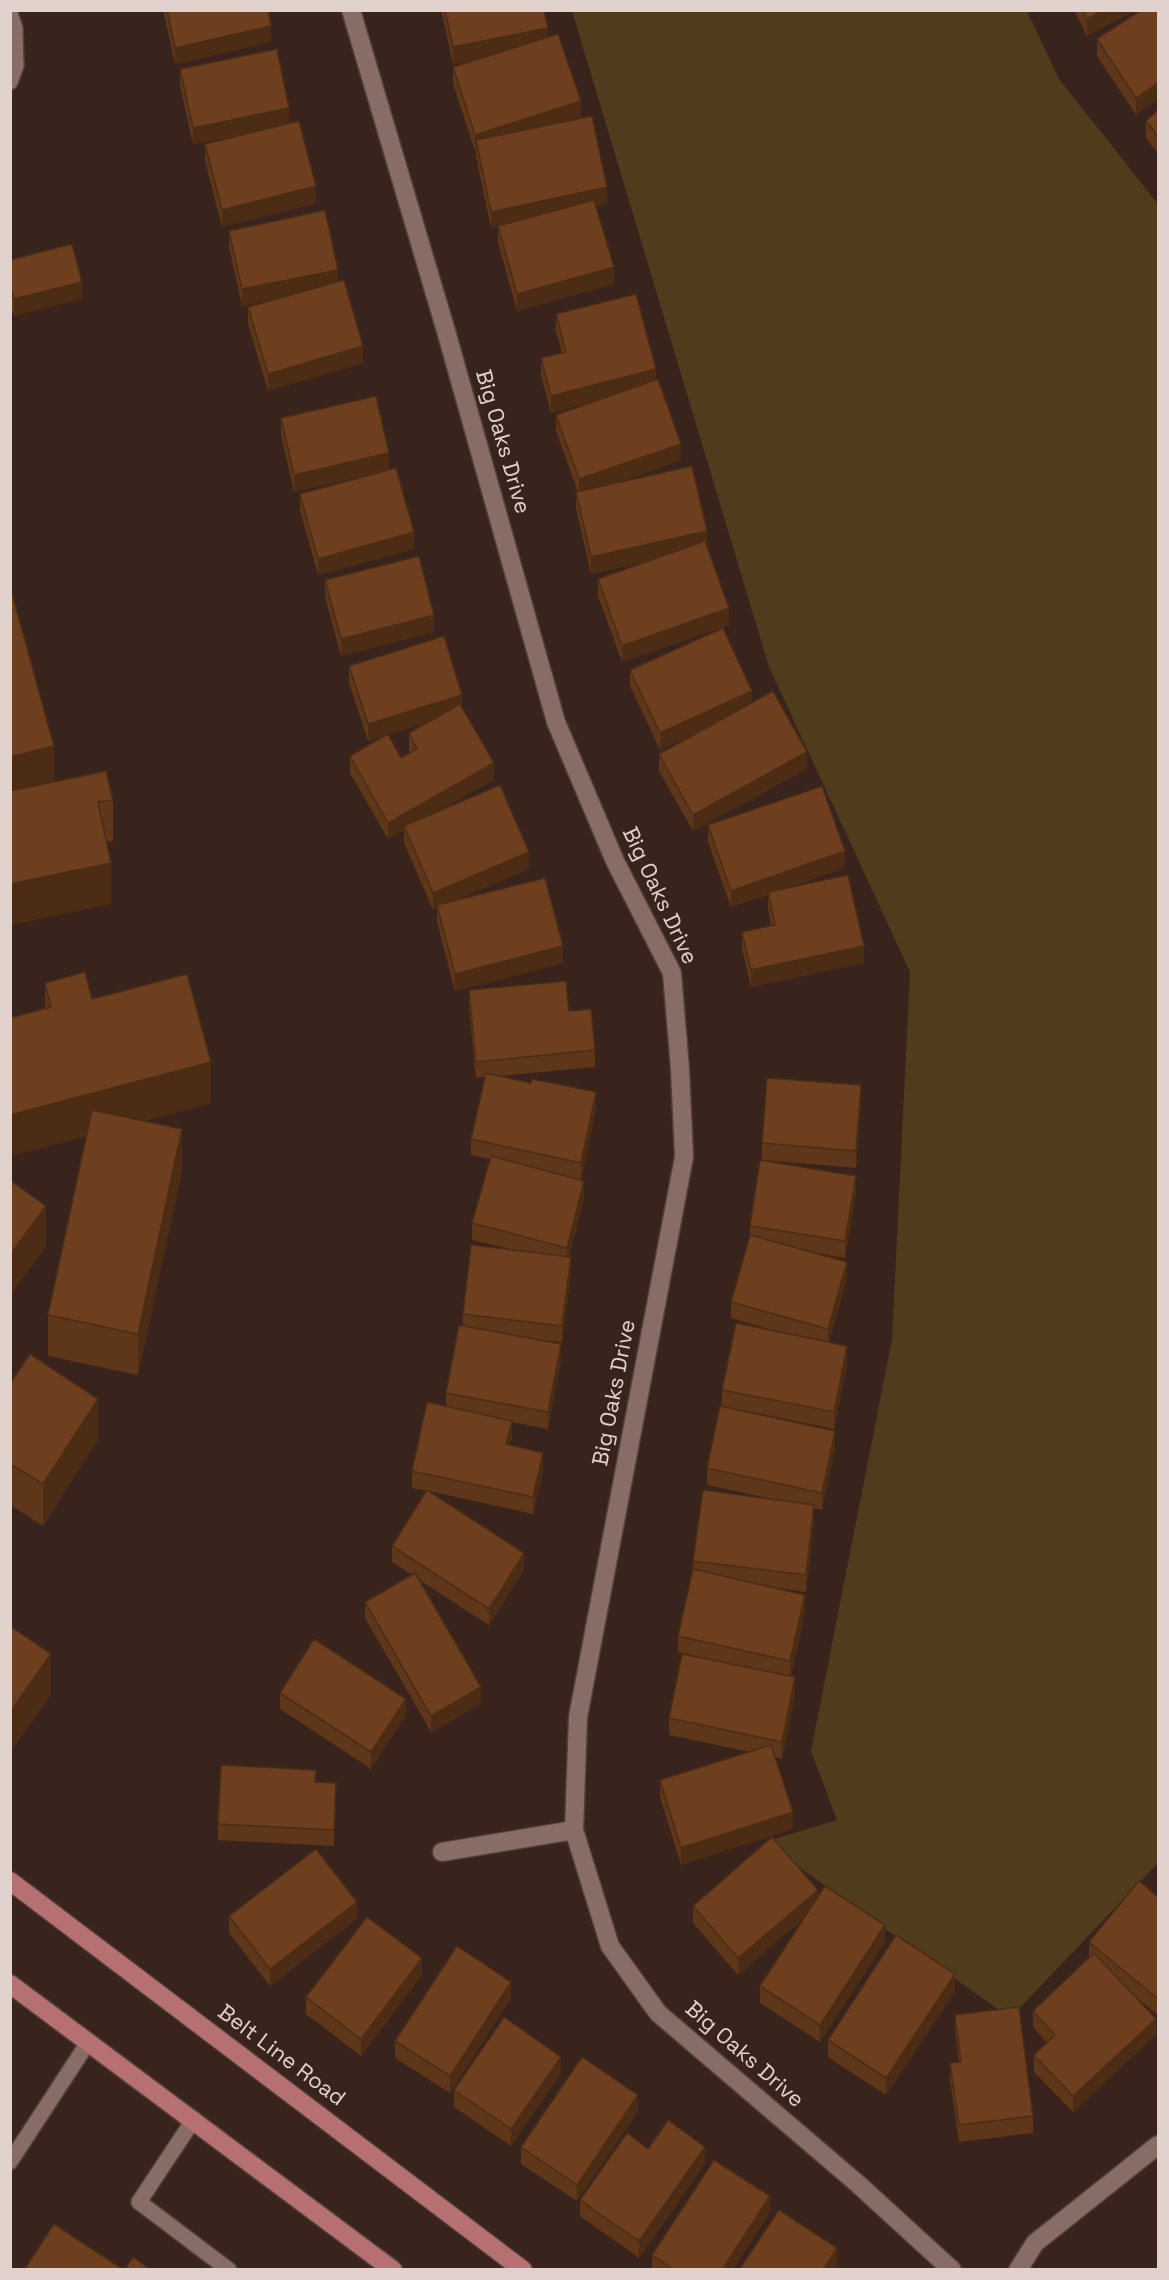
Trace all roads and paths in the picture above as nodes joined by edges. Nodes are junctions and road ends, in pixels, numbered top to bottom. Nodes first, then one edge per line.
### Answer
1 (351, 10) edge
2 (10, 13) edge
3 (10, 82) edge
4 (574, 1830) junction
5 (442, 1852) dead end
6 (10, 1881) edge
7 (10, 1984) edge
8 (88, 2041) junction
9 (194, 2119) junction
10 (1158, 2145) edge
11 (10, 2162) edge
12 (229, 2270) edge
13 (393, 2270) edge
14 (523, 2270) edge
15 (952, 2270) edge
16 (1018, 2270) edge

1 - 4 street, Big Oaks Drive
2 - 3 lane
4 - 5 street
4 - 15 street, Big Oaks Drive
6 - 14 main road, Belt Line Road
7 - 8 main road
8 - 9 main road
8 - 11 lane
9 - 12 lane
9 - 13 main road
10 - 16 street

